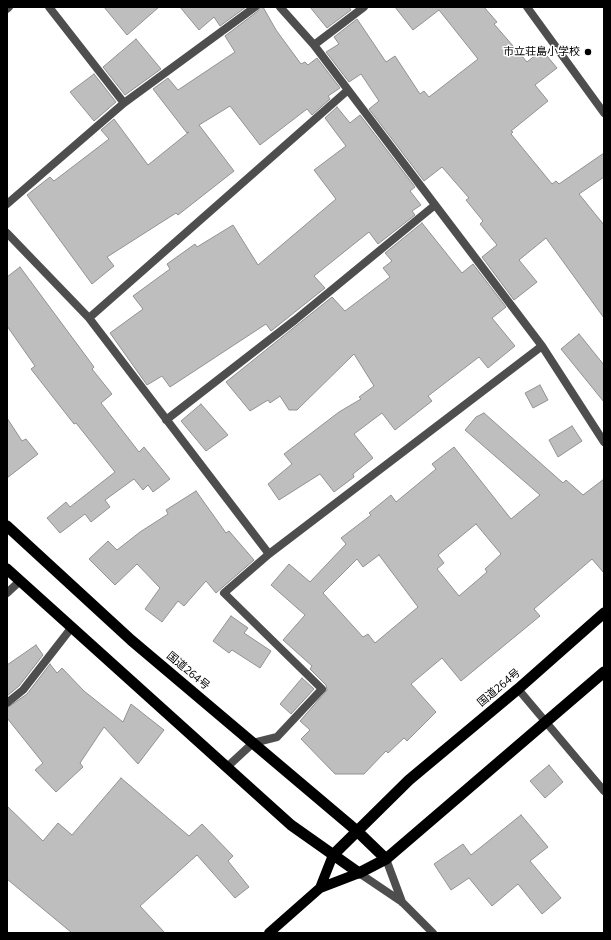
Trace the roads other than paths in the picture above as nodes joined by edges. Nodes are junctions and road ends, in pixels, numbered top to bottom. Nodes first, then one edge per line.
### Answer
1 (49, 7) edge
2 (255, 7) edge
3 (280, 7) edge
4 (364, 7) edge
5 (526, 7) edge
6 (314, 45) junction
7 (348, 90) junction
8 (124, 103) junction
9 (604, 113) edge
10 (7, 204) edge
11 (435, 205) junction
12 (7, 233) edge
13 (89, 318) junction
14 (542, 346) junction
15 (166, 420) junction
16 (604, 442) edge
17 (7, 526) edge
18 (269, 554) junction
19 (7, 569) edge
20 (20, 581) junction
21 (7, 592) edge
22 (604, 613) edge
23 (72, 627) junction
24 (604, 672) edge
25 (518, 689) junction
26 (7, 703) edge
27 (546, 722) junction
28 (253, 743) junction
29 (227, 767) junction
30 (604, 791) edge
31 (357, 831) junction
32 (333, 855) junction
33 (386, 860) junction
34 (359, 873) junction
35 (320, 888) junction
36 (402, 902) junction
37 (269, 933) edge
38 (433, 933) edge

1 - 8 street
2 - 8 street
3 - 6 street
4 - 6 street
5 - 9 street
6 - 7 street
7 - 11 street
7 - 13 street
8 - 10 street
11 - 14 street
11 - 15 street
12 - 13 street
13 - 15 street
14 - 16 street
14 - 18 street
15 - 18 street
17 - 28 highway, 国道264号
18 - 28 street
19 - 20 highway
20 - 21 street
20 - 23 highway
22 - 25 highway, 国道264号
23 - 26 street
23 - 29 highway
24 - 27 highway
25 - 27 street
25 - 31 highway, 国道264号
27 - 30 street
27 - 33 highway
28 - 29 street
28 - 31 highway, 国道264号
29 - 32 highway
31 - 32 highway, 国道264号
31 - 33 highway, 国道264号
32 - 34 highway
32 - 35 main road
33 - 34 highway
33 - 36 street
34 - 35 main road
34 - 36 street
35 - 37 main road
36 - 38 street

